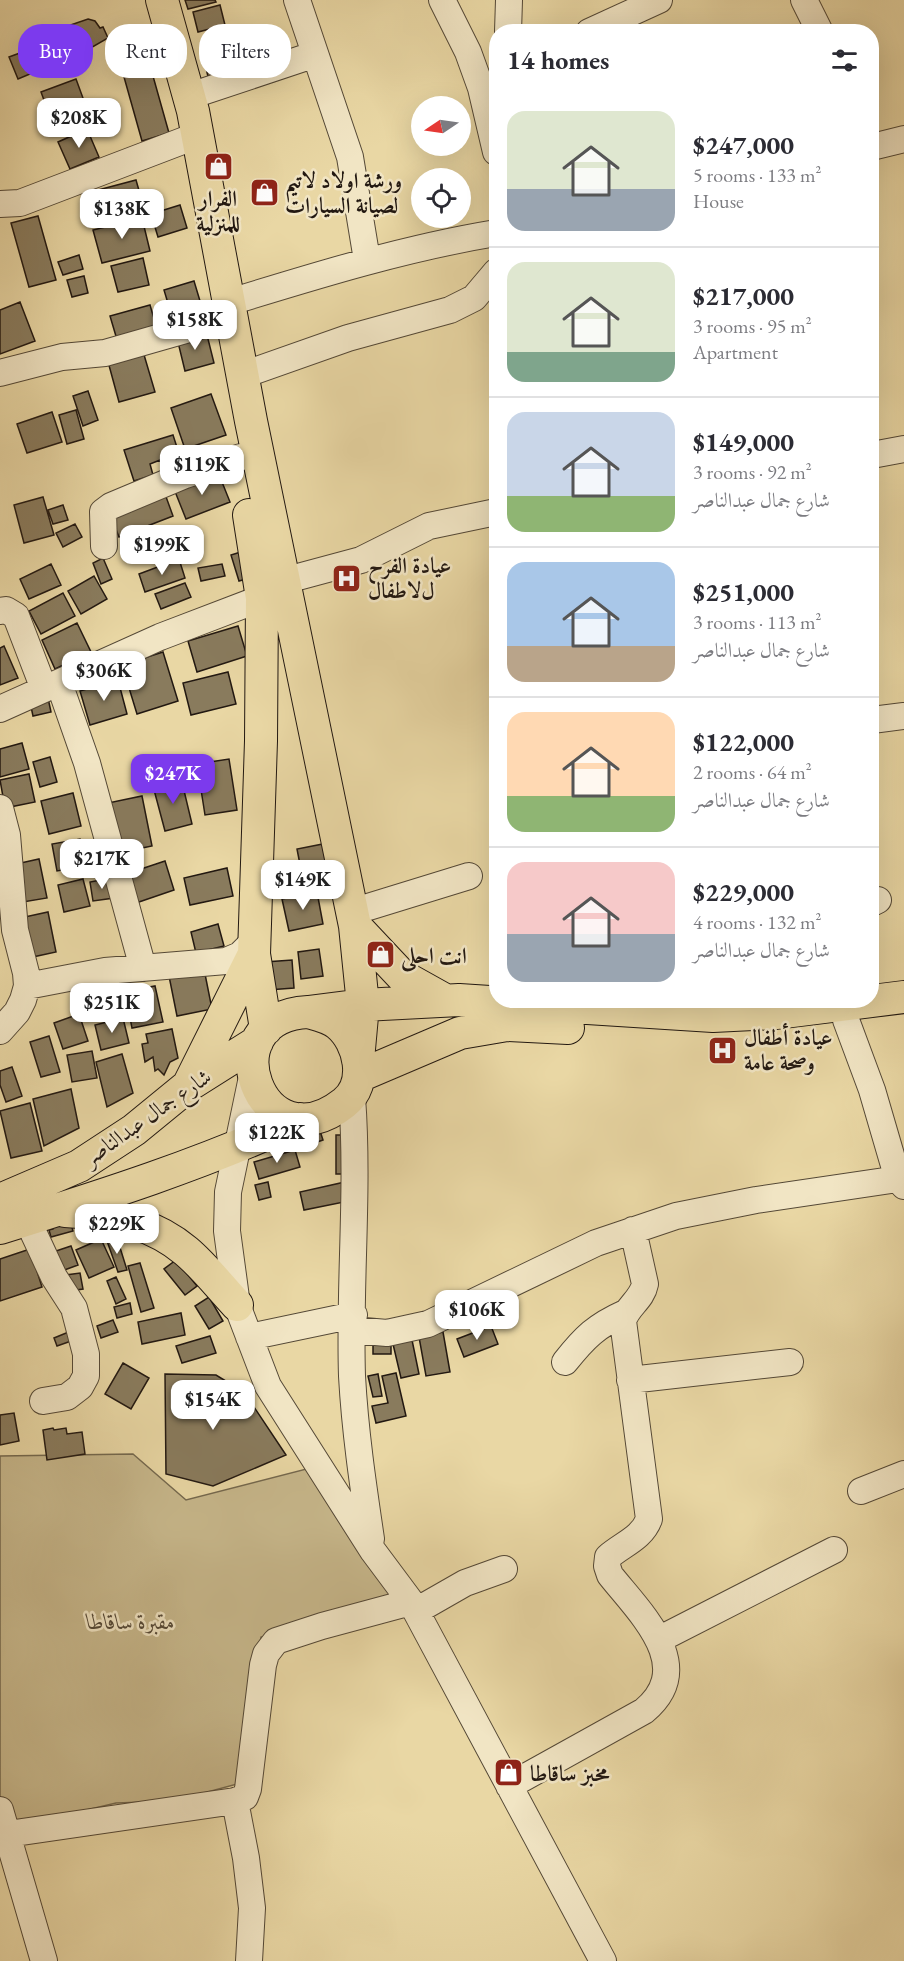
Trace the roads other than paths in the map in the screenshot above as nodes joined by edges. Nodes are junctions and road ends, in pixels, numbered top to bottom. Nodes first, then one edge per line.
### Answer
1 (146, 0) edge
2 (162, 0) edge
3 (297, 0) edge
4 (442, 0) edge
5 (509, 0) edge
6 (659, 0) edge
7 (804, 0) edge
8 (508, 24) edge
9 (606, 24) edge
10 (816, 24) edge
11 (313, 55) junction
12 (489, 84) edge
13 (189, 96) junction
14 (904, 139) edge
15 (185, 140) junction
16 (879, 145) edge
17 (0, 204) edge
18 (489, 234) edge
19 (367, 260) junction
20 (489, 280) edge
21 (224, 311) junction
22 (0, 373) edge
23 (243, 375) junction
24 (904, 449) edge
25 (879, 454) edge
26 (241, 457) junction
27 (489, 513) edge
28 (104, 546) dead end
29 (272, 589) junction
30 (0, 611) edge
31 (52, 686) junction
32 (0, 709) edge
33 (904, 716) edge
34 (879, 719) edge
35 (0, 808) edge
36 (469, 876) dead end
37 (353, 919) junction
38 (254, 947) junction
39 (143, 968) junction
40 (27, 986) junction
41 (904, 997) edge
42 (446, 1001) junction
43 (879, 1001) edge
44 (489, 1002) edge
45 (363, 1005) junction
46 (711, 1008) edge
47 (832, 1009) edge
48 (904, 1011) edge
49 (308, 1012) junction
50 (0, 1031) edge
51 (261, 1036) junction
52 (252, 1077) junction
53 (356, 1078) junction
54 (189, 1085) junction
55 (300, 1119) junction
56 (895, 1135) edge
57 (236, 1149) junction
58 (901, 1182) edge
59 (0, 1200) edge
60 (27, 1219) edge
61 (633, 1230) junction
62 (237, 1305) junction
63 (625, 1313) junction
64 (353, 1322) junction
65 (249, 1337) junction
66 (565, 1362) dead end
67 (790, 1362) dead end
68 (630, 1380) junction
69 (43, 1401) dead end
70 (904, 1474) edge
71 (861, 1491) dead end
72 (834, 1550) dead end
73 (373, 1551) junction
74 (504, 1569) dead end
75 (413, 1606) junction
76 (660, 1639) junction
77 (509, 1786) junction
78 (235, 1802) junction
79 (4, 1822) edge
80 (45, 1961) edge
81 (249, 1961) edge
82 (603, 1961) edge

1 - 15 main road
2 - 13 main road
3 - 11 street
4 - 12 street
5 - 8 street
6 - 9 street
7 - 10 street
11 - 13 street
11 - 19 street
13 - 21 main road
14 - 16 street
15 - 17 street
15 - 21 main road
18 - 19 street
19 - 21 street
20 - 23 street
21 - 22 street
21 - 23 main road
21 - 26 main road
23 - 29 main road
24 - 25 street
26 - 28 street
26 - 29 main road
27 - 29 street
29 - 31 street
29 - 37 main road
29 - 38 main road
30 - 31 street
31 - 32 street
31 - 39 street
33 - 34 street
35 - 40 street
36 - 37 street
37 - 42 main road
37 - 45 main road
38 - 39 street
38 - 51 main road
38 - 54 main road
39 - 40 street
40 - 50 street
41 - 43 main road
42 - 44 main road
42 - 45 main road
45 - 49 main road
45 - 53 main road
46 - 47 main road
47 - 48 main road
47 - 53 main road
47 - 56 street
49 - 51 main road
49 - 53 main road
51 - 52 main road
51 - 54 main road, شارع جمال عبدالناصر
52 - 55 main road
52 - 57 street
53 - 55 main road
53 - 64 street
54 - 59 main road, شارع جمال عبدالناصر
55 - 57 main road, شارع جمال عبدالناصر
56 - 58 street
57 - 60 main road, شارع جمال عبدالناصر
57 - 62 street
58 - 61 street
60 - 62 main road
60 - 69 street
61 - 63 street
61 - 64 street
62 - 65 street
63 - 66 street
63 - 68 street
64 - 65 street
64 - 73 street
65 - 73 street
67 - 68 street
68 - 76 street
70 - 71 street
72 - 76 street
73 - 75 street
74 - 75 street
75 - 77 street
75 - 78 street
76 - 77 street
77 - 82 street
78 - 79 street
78 - 81 street
79 - 80 street

